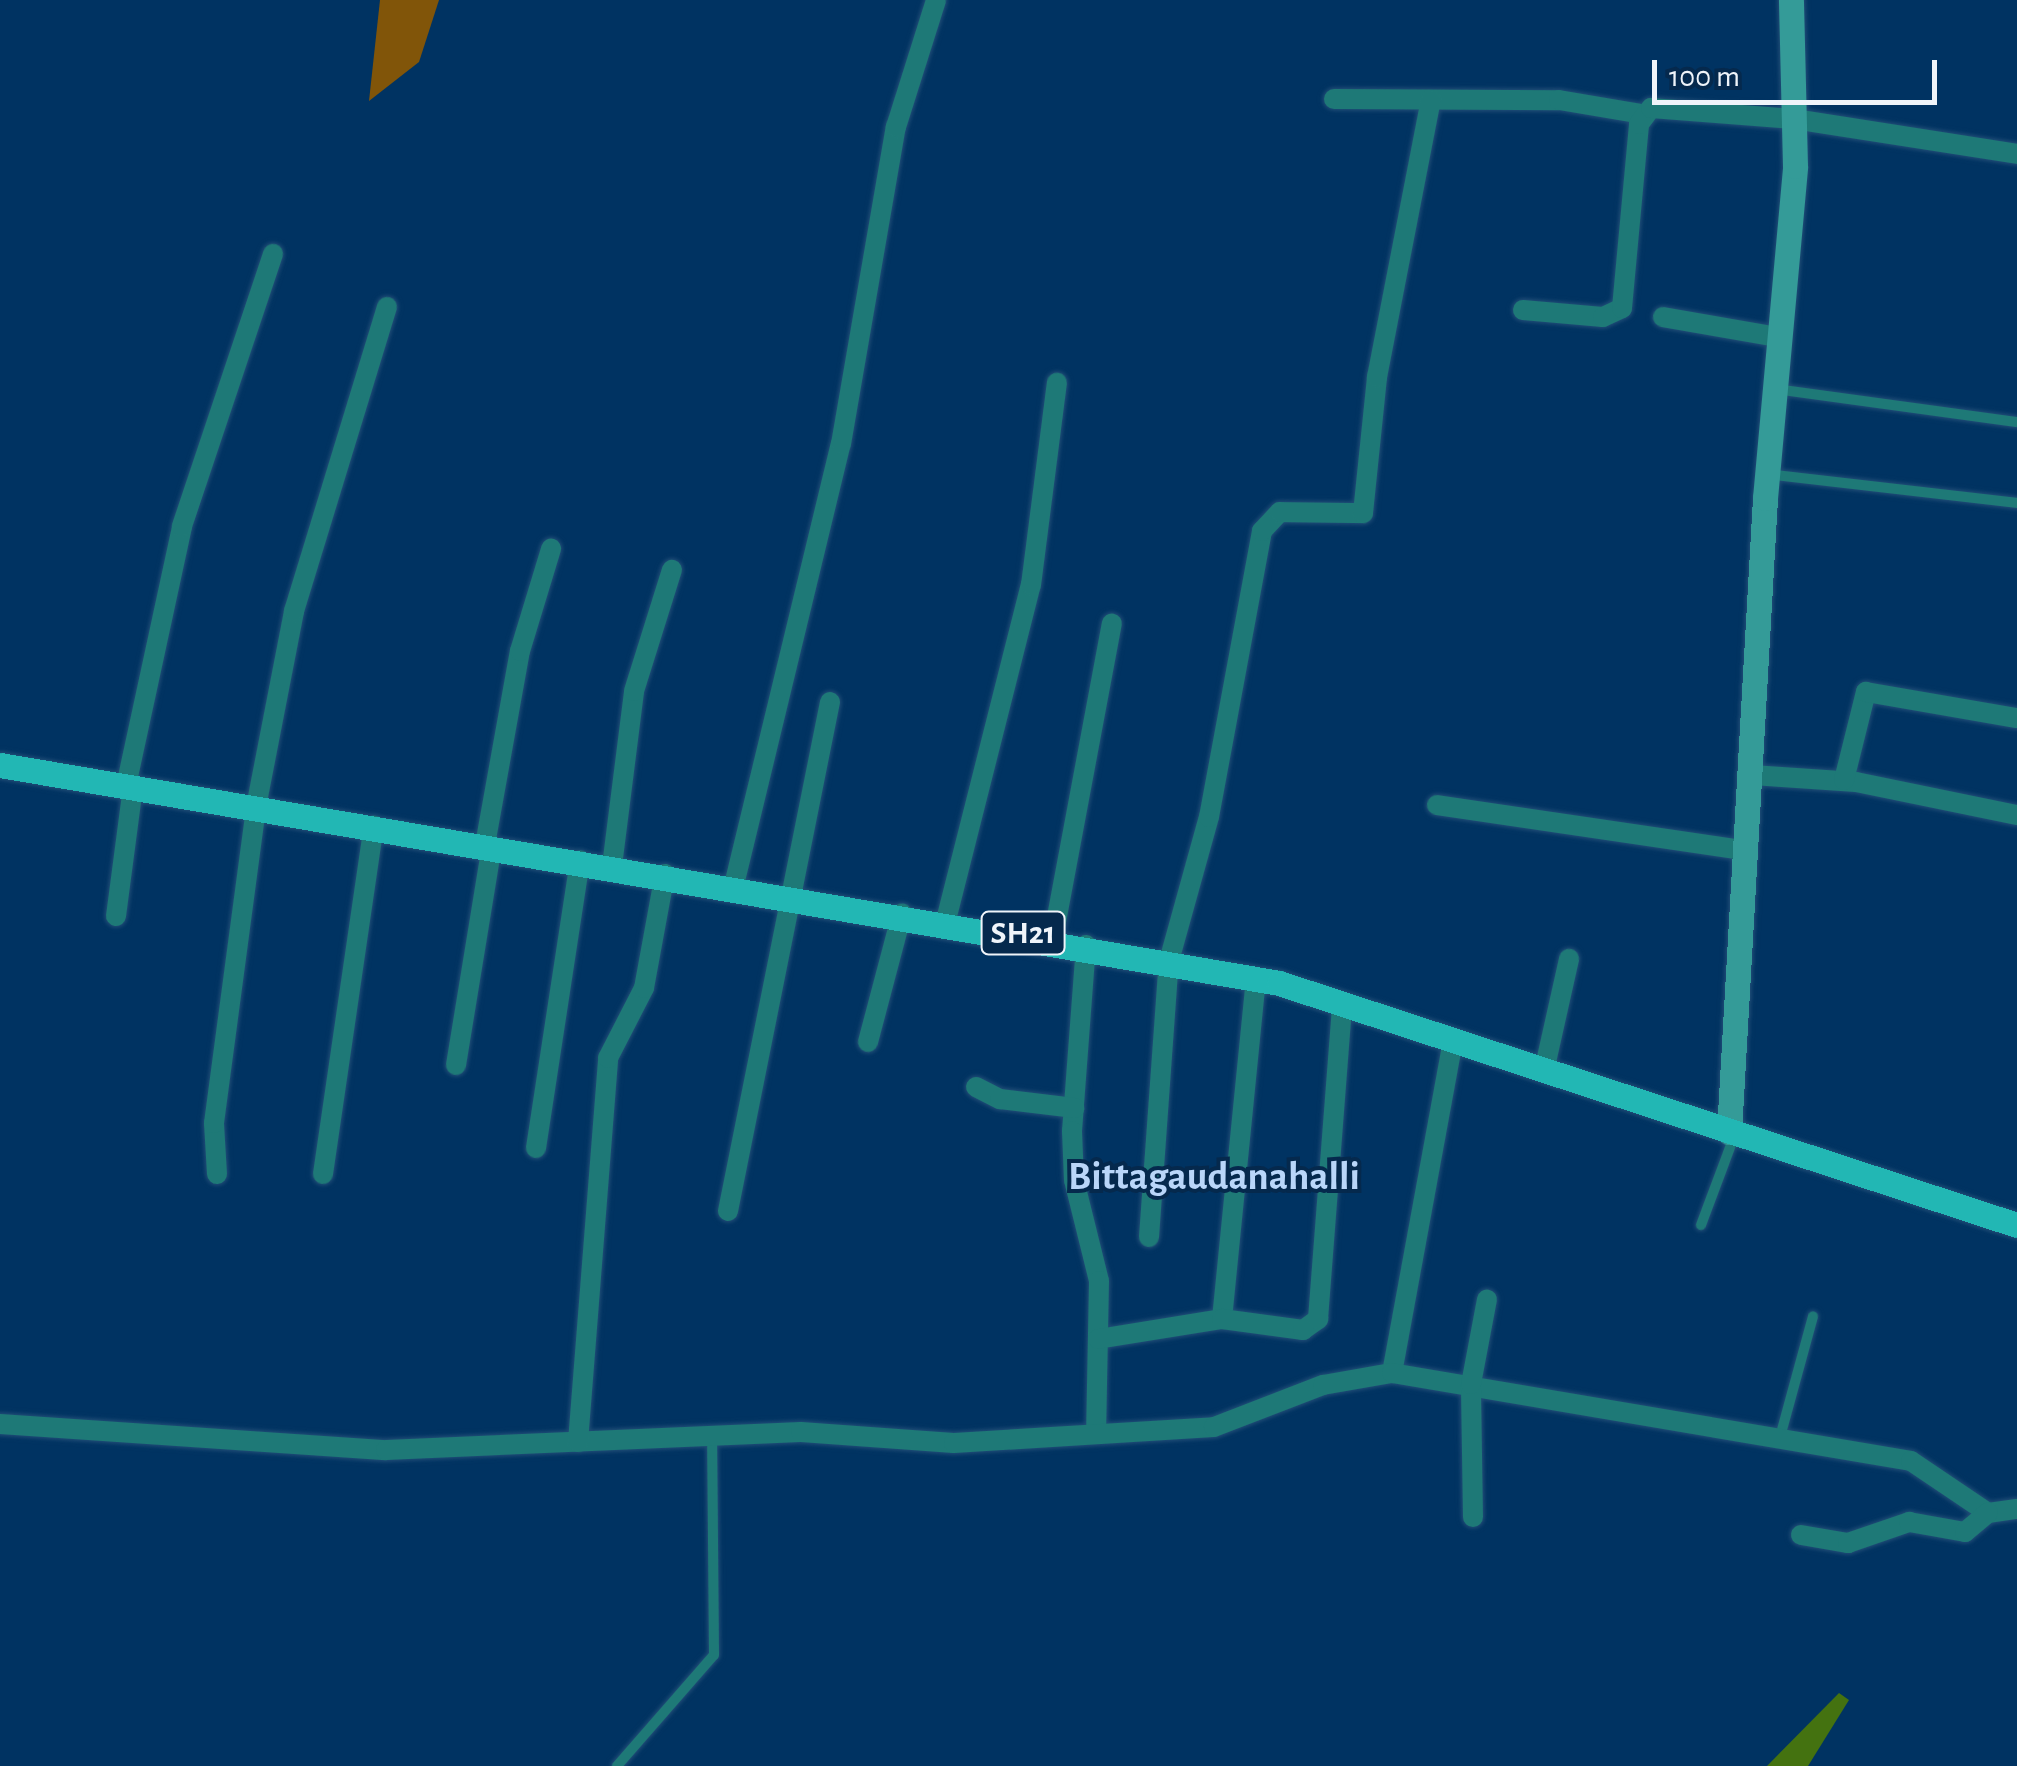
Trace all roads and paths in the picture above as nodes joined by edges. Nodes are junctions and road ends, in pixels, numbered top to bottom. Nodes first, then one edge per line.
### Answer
1 (936, 0) edge
2 (1791, 0) edge
3 (1334, 99) dead end
4 (1432, 100) junction
5 (1642, 114) junction
6 (1794, 119) junction
7 (2017, 154) edge
8 (273, 254) dead end
9 (387, 307) dead end
10 (1523, 310) dead end
11 (1663, 317) dead end
12 (1778, 337) junction
13 (1057, 384) dead end
14 (1773, 388) junction
15 (2017, 422) edge
16 (1766, 474) junction
17 (2017, 503) edge
18 (552, 549) dead end
19 (672, 570) dead end
20 (1112, 623) dead end
21 (830, 702) dead end
22 (2017, 718) edge
23 (0, 765) edge
24 (1752, 775) junction
25 (1844, 780) junction
26 (129, 786) junction
27 (1437, 806) dead end
28 (256, 807) junction
29 (2017, 815) edge
30 (374, 826) junction
31 (489, 845) junction
32 (1747, 850) junction
33 (580, 860) junction
34 (612, 866) junction
35 (665, 874) junction
36 (734, 886) junction
37 (794, 895) junction
38 (902, 913) junction
39 (116, 916) dead end
40 (946, 920) junction
41 (1053, 938) junction
42 (1086, 945) junction
43 (1569, 960) dead end
44 (1169, 961) junction
45 (1256, 978) junction
46 (1342, 1004) junction
47 (1453, 1041) junction
48 (868, 1042) dead end
49 (456, 1064) dead end
50 (1544, 1071) junction
51 (976, 1086) dead end
52 (1074, 1108) junction
53 (1732, 1133) junction
54 (536, 1148) dead end
55 (218, 1174) dead end
56 (323, 1174) dead end
57 (728, 1211) dead end
58 (1701, 1225) dead end
59 (2017, 1225) edge
60 (1149, 1237) dead end
61 (1487, 1300) dead end
62 (1813, 1316) dead end
63 (1222, 1319) junction
64 (1098, 1339) junction
65 (1392, 1373) junction
66 (1471, 1384) junction
67 (0, 1424) edge
68 (1096, 1431) junction
69 (712, 1436) junction
70 (1780, 1436) junction
71 (578, 1442) junction
72 (2017, 1509) edge
73 (1988, 1513) junction
74 (1473, 1517) dead end
75 (1800, 1535) dead end
76 (617, 1766) edge

1 - 36 street
2 - 6 street
3 - 4 street
4 - 5 street
4 - 44 street
5 - 6 street
5 - 10 street
6 - 7 street
6 - 12 street
8 - 26 street
9 - 28 street
11 - 12 street
12 - 14 street
13 - 40 street
14 - 15 lane
14 - 16 street
16 - 17 lane
16 - 24 street
18 - 31 street
19 - 34 street
20 - 41 street
21 - 37 street
22 - 25 street
23 - 26 main road, SH21
24 - 25 street
24 - 32 street
25 - 29 street
26 - 28 main road, SH21
26 - 39 street
27 - 32 street
28 - 30 main road, SH21
28 - 55 street
30 - 31 main road, SH21
30 - 56 street
31 - 33 main road, SH21
31 - 49 street
32 - 53 street
33 - 34 main road, SH21
33 - 54 street
34 - 35 main road, SH21
35 - 36 main road, SH21
35 - 71 street
36 - 37 main road, SH21
37 - 38 main road, SH21
37 - 57 street
38 - 40 main road, SH21
38 - 48 street
40 - 41 main road, SH21
41 - 42 main road, SH21
42 - 44 main road, SH21
42 - 52 street
43 - 50 street
44 - 45 main road, SH21
44 - 60 street
45 - 46 main road, SH21
45 - 63 street
46 - 47 main road, SH21
46 - 63 street
47 - 50 main road, SH21
47 - 65 street
50 - 53 main road, SH21
51 - 52 street
52 - 64 street
53 - 58 lane
53 - 59 main road, SH21
61 - 66 street
62 - 70 lane
63 - 64 street
64 - 68 street
65 - 66 street
65 - 68 street
66 - 70 street
66 - 74 street
67 - 71 street
68 - 69 street
69 - 71 street
69 - 76 lane
70 - 73 street
72 - 73 street
73 - 75 street

